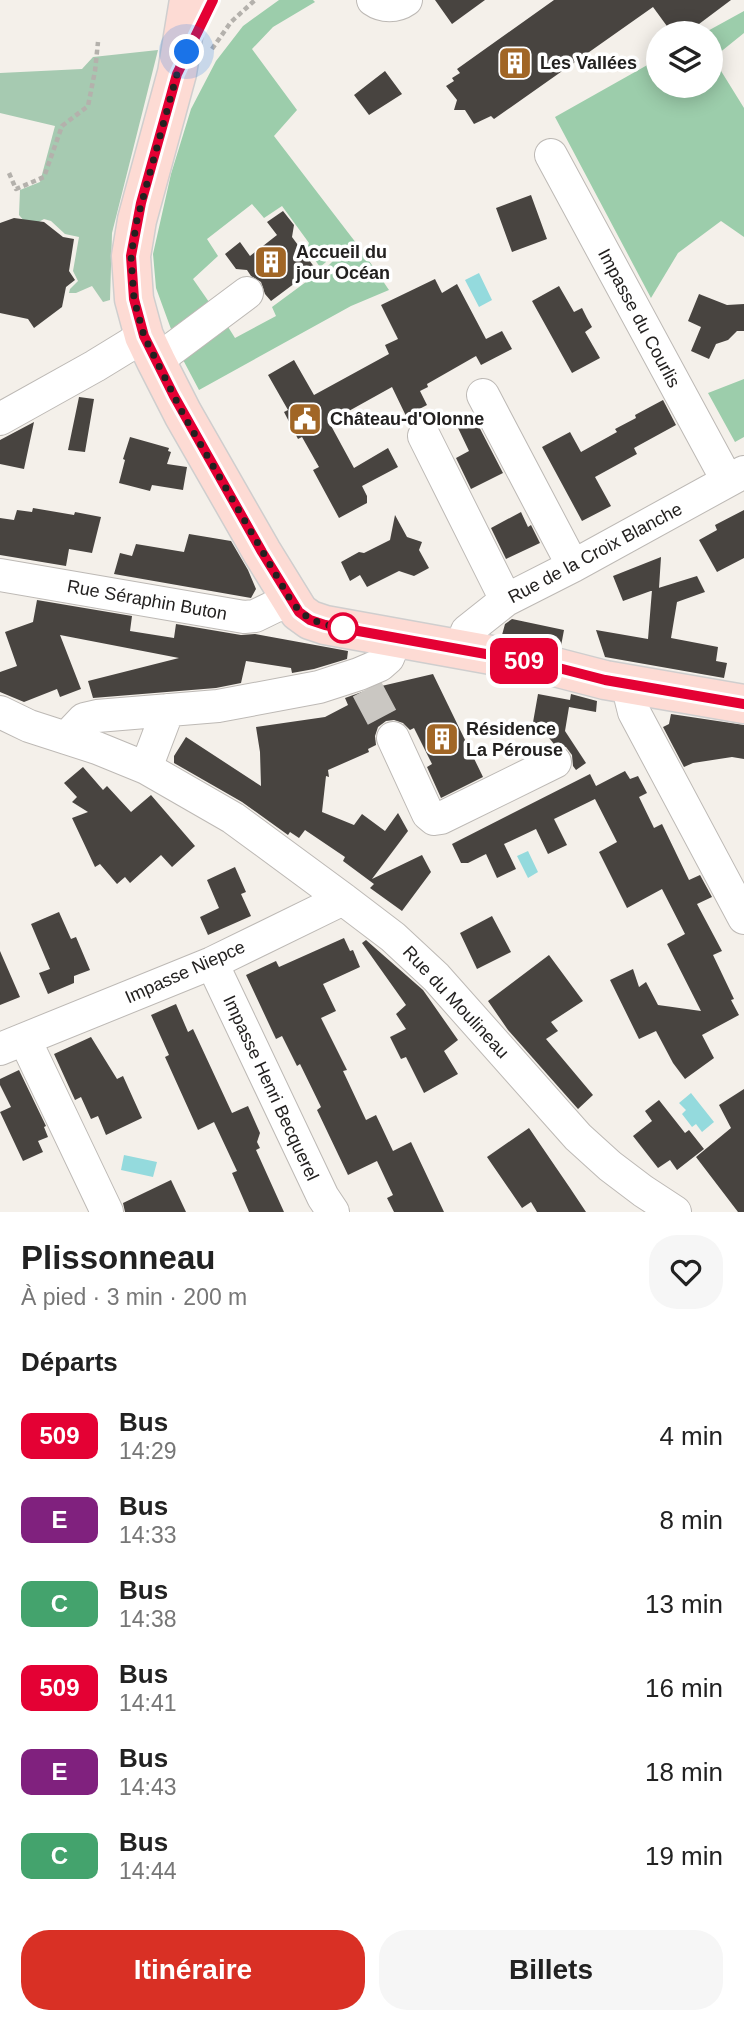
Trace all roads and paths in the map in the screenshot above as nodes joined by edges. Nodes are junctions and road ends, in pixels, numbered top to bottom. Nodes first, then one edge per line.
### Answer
1 (189, 0) edge
2 (255, 0) edge
3 (373, 0) edge
4 (406, 0) edge
5 (222, 11) edge
6 (98, 42) dead end
7 (177, 74) junction
8 (551, 155) dead end
9 (9, 173) dead end
10 (247, 293) dead end
11 (150, 348) junction
12 (483, 395) dead end
13 (0, 419) edge
14 (424, 436) dead end
15 (735, 476) edge
16 (573, 566) junction
17 (0, 575) edge
18 (290, 599) junction
19 (506, 600) junction
20 (396, 638) junction
21 (460, 649) junction
22 (632, 685) junction
23 (744, 704) edge
24 (168, 710) junction
25 (0, 712) edge
26 (66, 738) junction
27 (393, 738) tunnel mouth
28 (555, 762) dead end
29 (146, 768) junction
30 (343, 899) junction
31 (744, 918) edge
32 (212, 963) junction
33 (13, 1044) edge
34 (107, 1212) edge
35 (333, 1212) edge
36 (675, 1212) edge

1 - 7 main road
2 - 5 path
3 - 4 street
5 - 7 main road
6 - 9 path
7 - 11 main road
8 - 15 street, Impasse du Courlis
10 - 11 street
11 - 13 street
11 - 18 main road
12 - 16 street
14 - 19 street
15 - 16 street, Rue de la Croix Blanche
16 - 19 street, Rue de la Croix Blanche
17 - 18 street, Rue Séraphin Buton
18 - 20 main road
19 - 21 street, Rue de la Croix Blanche
20 - 21 main road
20 - 24 street
21 - 22 main road
22 - 23 main road
22 - 31 street
24 - 26 street
24 - 29 street
25 - 26 street, Rue du Moulineau
26 - 29 street, Rue du Moulineau
27 - 28 street
29 - 30 street, Rue du Moulineau
30 - 32 street, Impasse Niepce
30 - 36 street, Rue du Moulineau
32 - 33 street, Impasse Niepce
32 - 35 street, Impasse Henri Becquerel
33 - 34 street, Impasse Niepce

